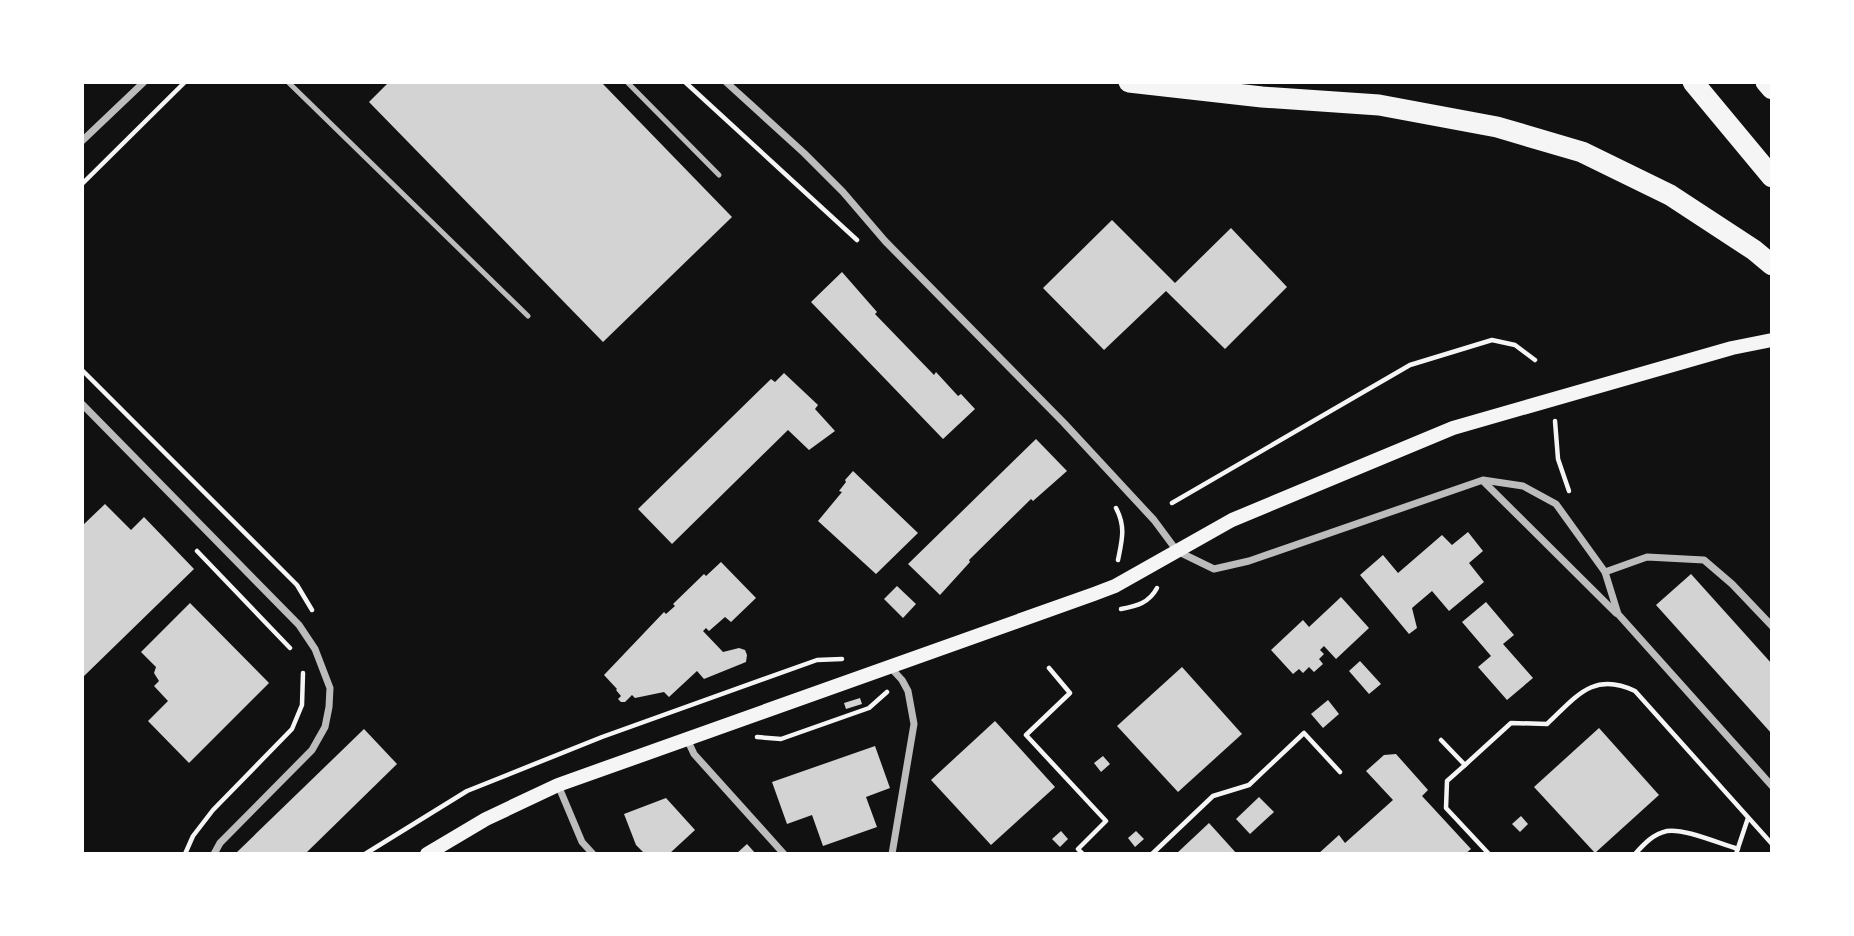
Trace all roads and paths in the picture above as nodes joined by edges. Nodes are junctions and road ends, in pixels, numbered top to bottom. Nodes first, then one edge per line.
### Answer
1 (144, 82) edge
2 (185, 82) edge
3 (288, 82) edge
4 (627, 82) edge
5 (685, 82) edge
6 (726, 82) edge
7 (1129, 82) edge
8 (1693, 82) edge
9 (1766, 82) edge
10 (1772, 89) edge
11 (82, 141) edge
12 (719, 175) dead end
13 (1772, 177) edge
14 (82, 184) edge
15 (863, 247) dead end
16 (1772, 265) edge
17 (528, 316) dead end
18 (1772, 340) edge
19 (1535, 360) dead end
20 (82, 370) edge
21 (82, 404) edge
22 (1483, 480) junction
23 (1172, 503) dead end
24 (1114, 504) dead end
25 (1177, 551) junction
26 (1117, 559) dead end
27 (1605, 572) junction
28 (1618, 614) junction
29 (1772, 626) edge
30 (315, 649) junction
31 (890, 667) junction
32 (302, 668) dead end
33 (1048, 668) dead end
34 (687, 738) junction
35 (1441, 740) dead end
36 (1465, 765) junction
37 (1340, 772) dead end
38 (558, 785) junction
39 (1772, 786) edge
40 (1748, 818) junction
41 (1772, 844) edge
42 (1737, 852) edge
43 (185, 854) edge
44 (214, 854) edge
45 (427, 854) edge
46 (593, 854) edge
47 (784, 854) edge
48 (892, 854) edge
49 (1083, 854) edge
50 (1152, 854) edge
51 (1489, 854) edge
52 (1635, 854) edge

1 - 11 street
2 - 14 path
3 - 17 lane
4 - 12 lane
5 - 15 path
6 - 25 street
7 - 16 highway
8 - 13 highway
9 - 10 highway
18 - 25 main road
19 - 23 path
20 - 30 path
21 - 30 street
22 - 25 street
22 - 27 street
22 - 28 street
24 - 26 path
25 - 31 main road
27 - 28 street
27 - 29 street
28 - 39 street
30 - 44 street
31 - 34 main road
31 - 48 street
32 - 43 path
33 - 49 path
34 - 38 main road
34 - 47 street
35 - 36 path
36 - 40 path
36 - 51 path
37 - 50 path
38 - 45 main road
38 - 46 street
40 - 41 path
40 - 42 path
42 - 52 path

